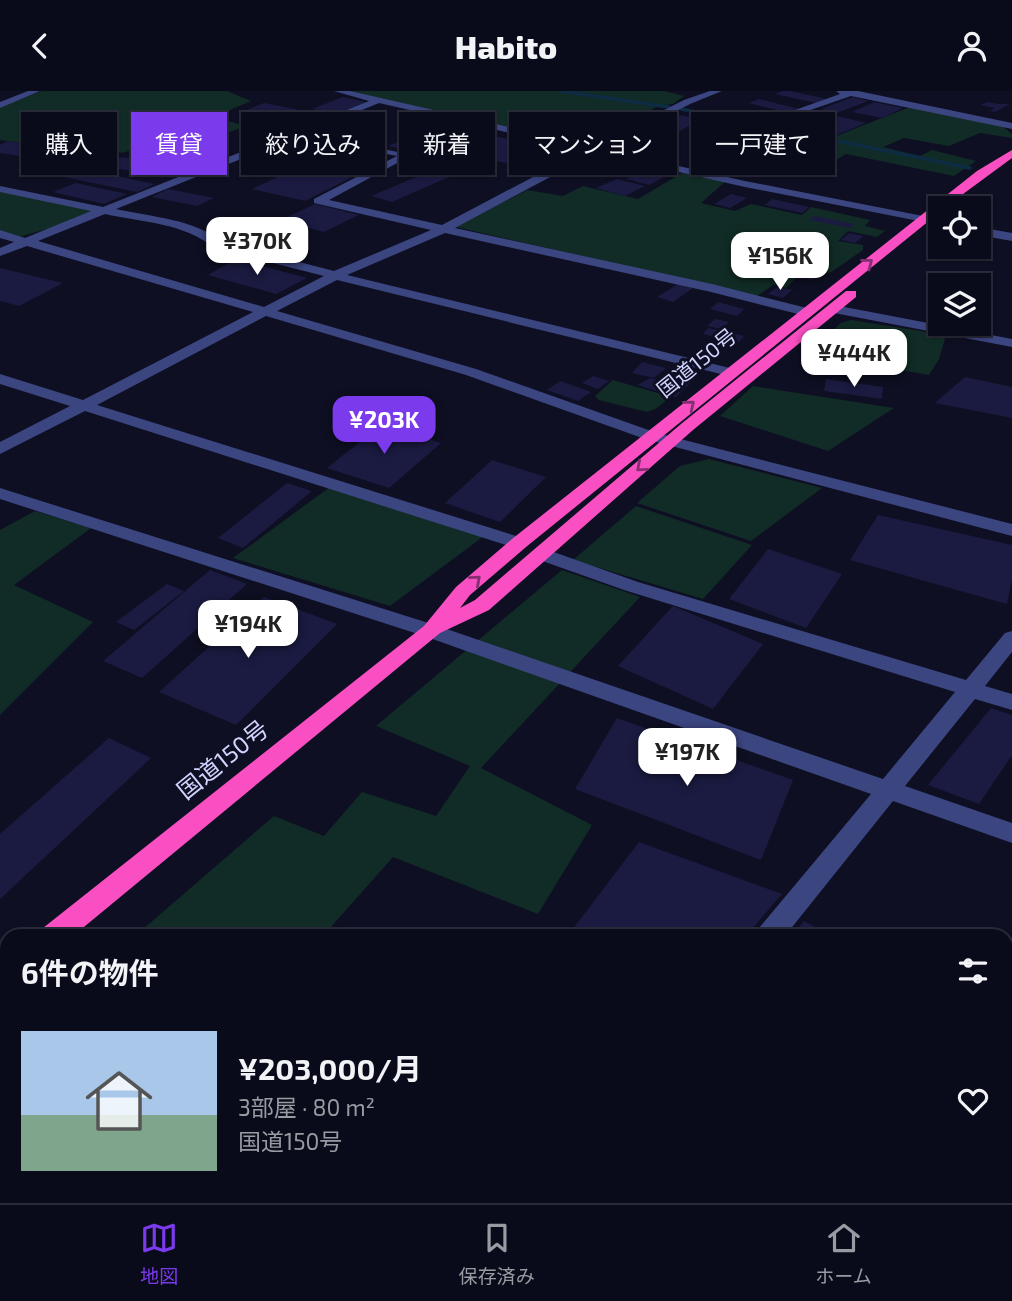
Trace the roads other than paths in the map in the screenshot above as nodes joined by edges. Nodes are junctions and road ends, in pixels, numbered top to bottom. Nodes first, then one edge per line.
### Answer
1 (36, 91) edge
2 (338, 91) edge
3 (718, 91) edge
4 (849, 92) edge
5 (379, 100) junction
6 (0, 105) edge
7 (350, 112) edge
8 (667, 112) edge
9 (794, 112) edge
10 (1012, 126) edge
11 (509, 130) edge
12 (385, 151) edge
13 (241, 153) edge
14 (1012, 153) edge
15 (385, 166) edge
16 (1012, 166) edge
17 (677, 168) edge
18 (368, 175) edge
19 (546, 175) edge
20 (0, 189) edge
21 (965, 196) edge
22 (972, 196) edge
23 (106, 209) junction
24 (928, 220) edge
25 (445, 228) junction
26 (928, 228) edge
27 (928, 229) edge
28 (991, 233) edge
29 (0, 234) edge
30 (1012, 237) edge
31 (26, 242) junction
32 (0, 252) edge
33 (336, 275) junction
34 (834, 309) junction
35 (263, 311) junction
36 (806, 312) junction
37 (1012, 343) edge
38 (729, 372) junction
39 (0, 379) edge
40 (84, 405) junction
41 (651, 436) junction
42 (671, 442) junction
43 (0, 449) edge
44 (0, 493) edge
45 (1012, 530) edge
46 (519, 543) junction
47 (541, 554) junction
48 (430, 631) junction
49 (1012, 638) edge
50 (970, 689) junction
51 (1012, 702) edge
52 (887, 790) junction
53 (1012, 833) edge
54 (62, 929) edge
55 (775, 929) edge

1 - 6 street
2 - 5 street
3 - 8 street
4 - 9 street
4 - 10 street
5 - 7 street
5 - 11 street
12 - 15 street
13 - 23 street
14 - 21 highway, 国道150号
16 - 22 highway
17 - 24 street
18 - 25 street
19 - 25 street
20 - 23 street
23 - 31 street
23 - 33 street
25 - 33 street
25 - 36 street
36 -> 26 highway, 国道150号
27 - 34 highway, 国道150号
28 - 30 street
29 - 31 street
31 - 32 street
31 - 35 street
33 - 35 street
33 - 38 street
34 - 37 street
34 - 42 highway, 国道150号
35 - 40 street
35 - 41 street
36 - 38 highway, 国道150号
41 -> 38 highway, 国道150号
39 - 40 street
40 - 43 street
40 - 46 street
41 - 42 street
41 - 46 highway, 国道150号
42 - 45 street
42 -> 47 highway, 国道150号
44 - 48 street
48 -> 46 highway, 国道150号
47 - 48 highway, 国道150号
47 - 50 street
48 - 52 street
48 - 54 highway, 国道150号
49 - 50 street
50 - 51 street
50 - 52 street
52 - 53 street
52 - 55 street

